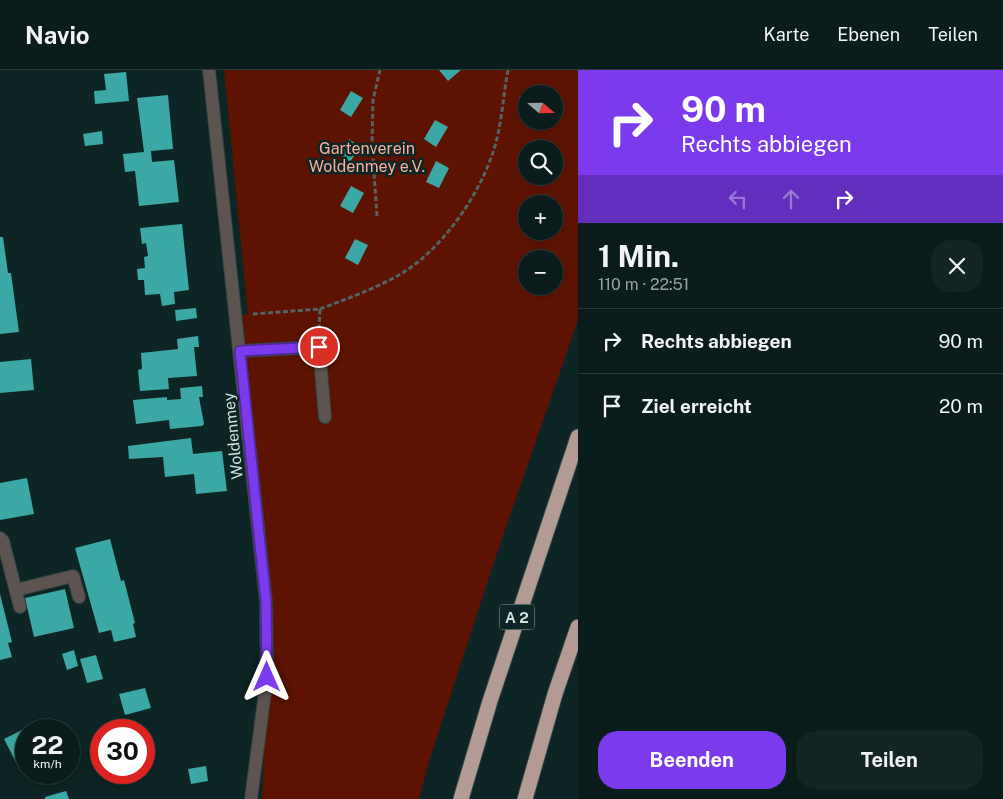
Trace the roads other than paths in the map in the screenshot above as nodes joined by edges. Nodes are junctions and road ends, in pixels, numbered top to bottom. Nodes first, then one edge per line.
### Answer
1 (209, 70) edge
2 (240, 351) junction
3 (325, 417) dead end
4 (578, 437) edge
5 (0, 538) edge
6 (16, 590) junction
7 (79, 598) dead end
8 (20, 607) dead end
9 (578, 627) edge
10 (251, 799) edge
11 (461, 799) edge
12 (525, 799) edge

1 - 2 street, Woldenmey
2 - 3 street
2 - 10 street, Woldenmey
4 - 11 highway, A 2
5 - 6 street
6 - 7 street
6 - 8 street
9 - 12 highway

